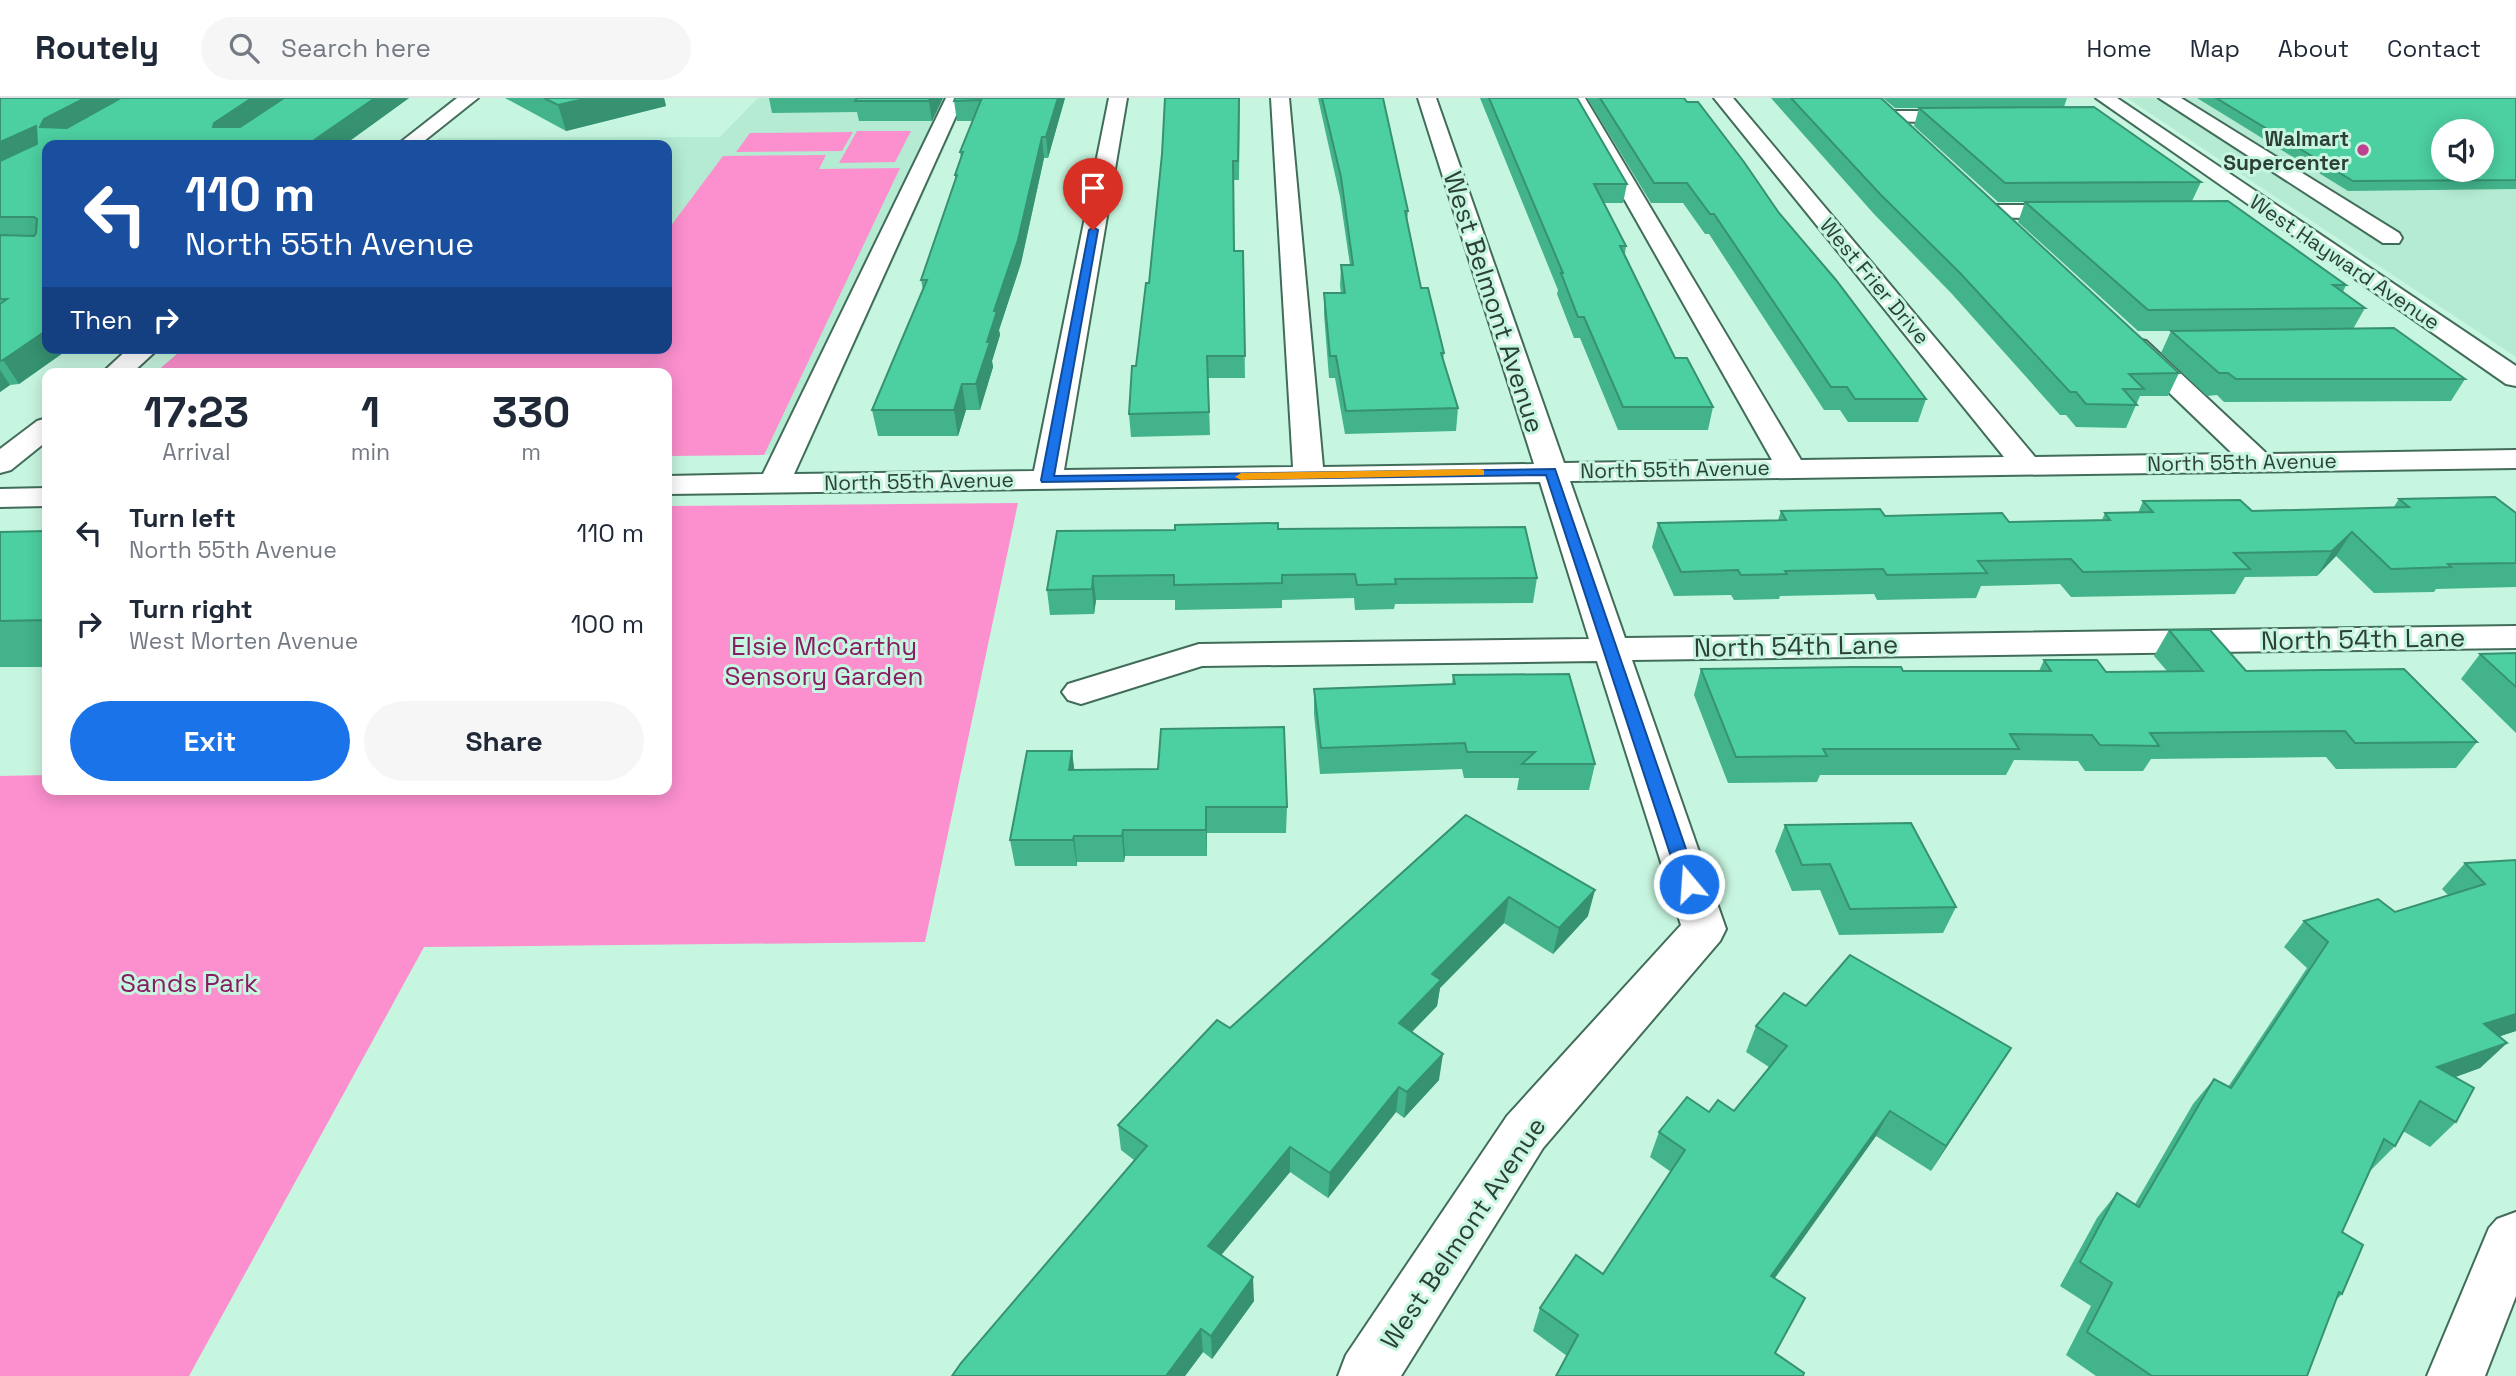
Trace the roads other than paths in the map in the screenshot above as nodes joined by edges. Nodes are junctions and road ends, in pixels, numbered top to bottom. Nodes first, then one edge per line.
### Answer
1 (469, 98) edge
2 (955, 98) edge
3 (1118, 98) edge
4 (1280, 98) edge
5 (1427, 98) edge
6 (1576, 98) edge
7 (1723, 98) edge
8 (2168, 98) edge
9 (2102, 107) edge
10 (1993, 117) edge
11 (1911, 136) edge
12 (414, 140) edge
13 (1972, 193) edge
14 (2237, 211) edge
15 (2270, 211) junction
16 (1993, 212) junction
17 (2087, 212) edge
18 (2013, 231) edge
19 (2391, 238) dead end
20 (2421, 339) dead end
21 (2459, 339) junction
22 (2162, 341) dead end
23 (139, 354) edge
24 (121, 368) edge
25 (2516, 378) edge
26 (42, 431) edge
27 (2516, 459) edge
28 (2259, 462) junction
29 (0, 464) edge
30 (2026, 465) junction
31 (1791, 468) junction
32 (1551, 472) junction
33 (1309, 476) junction
34 (1047, 480) junction
35 (774, 484) junction
36 (672, 485) edge
37 (42, 497) edge
38 (0, 498) edge
39 (2516, 637) edge
40 (1610, 649) junction
41 (1081, 692) dead end
42 (2516, 1237) edge
43 (1367, 1376) edge
44 (2456, 1376) edge

1 - 12 street
2 - 35 street
3 - 34 street
4 - 33 street
5 - 32 street, West Belmont Avenue
6 - 31 street
7 - 30 street, West Frier Drive
8 - 19 street
9 - 15 street, West Hayward Avenue
10 - 11 street
13 - 16 street
14 - 15 street
15 - 21 street, West Hayward Avenue
16 - 17 street
16 - 18 street
20 - 21 street
21 - 25 street, West Hayward Avenue
22 - 28 street
23 - 24 street
26 - 29 street
27 - 28 street, North 55th Avenue
28 - 30 street, North 55th Avenue
30 - 31 street, North 55th Avenue
31 - 32 street, North 55th Avenue
32 - 33 street, North 55th Avenue
32 - 40 street, West Belmont Avenue
33 - 34 street, North 55th Avenue
34 - 35 street, North 55th Avenue
35 - 36 street, North 55th Avenue
37 - 38 street
39 - 40 street, North 54th Lane
40 - 41 street, North 54th Lane
40 - 43 street, West Belmont Avenue
42 - 44 street

